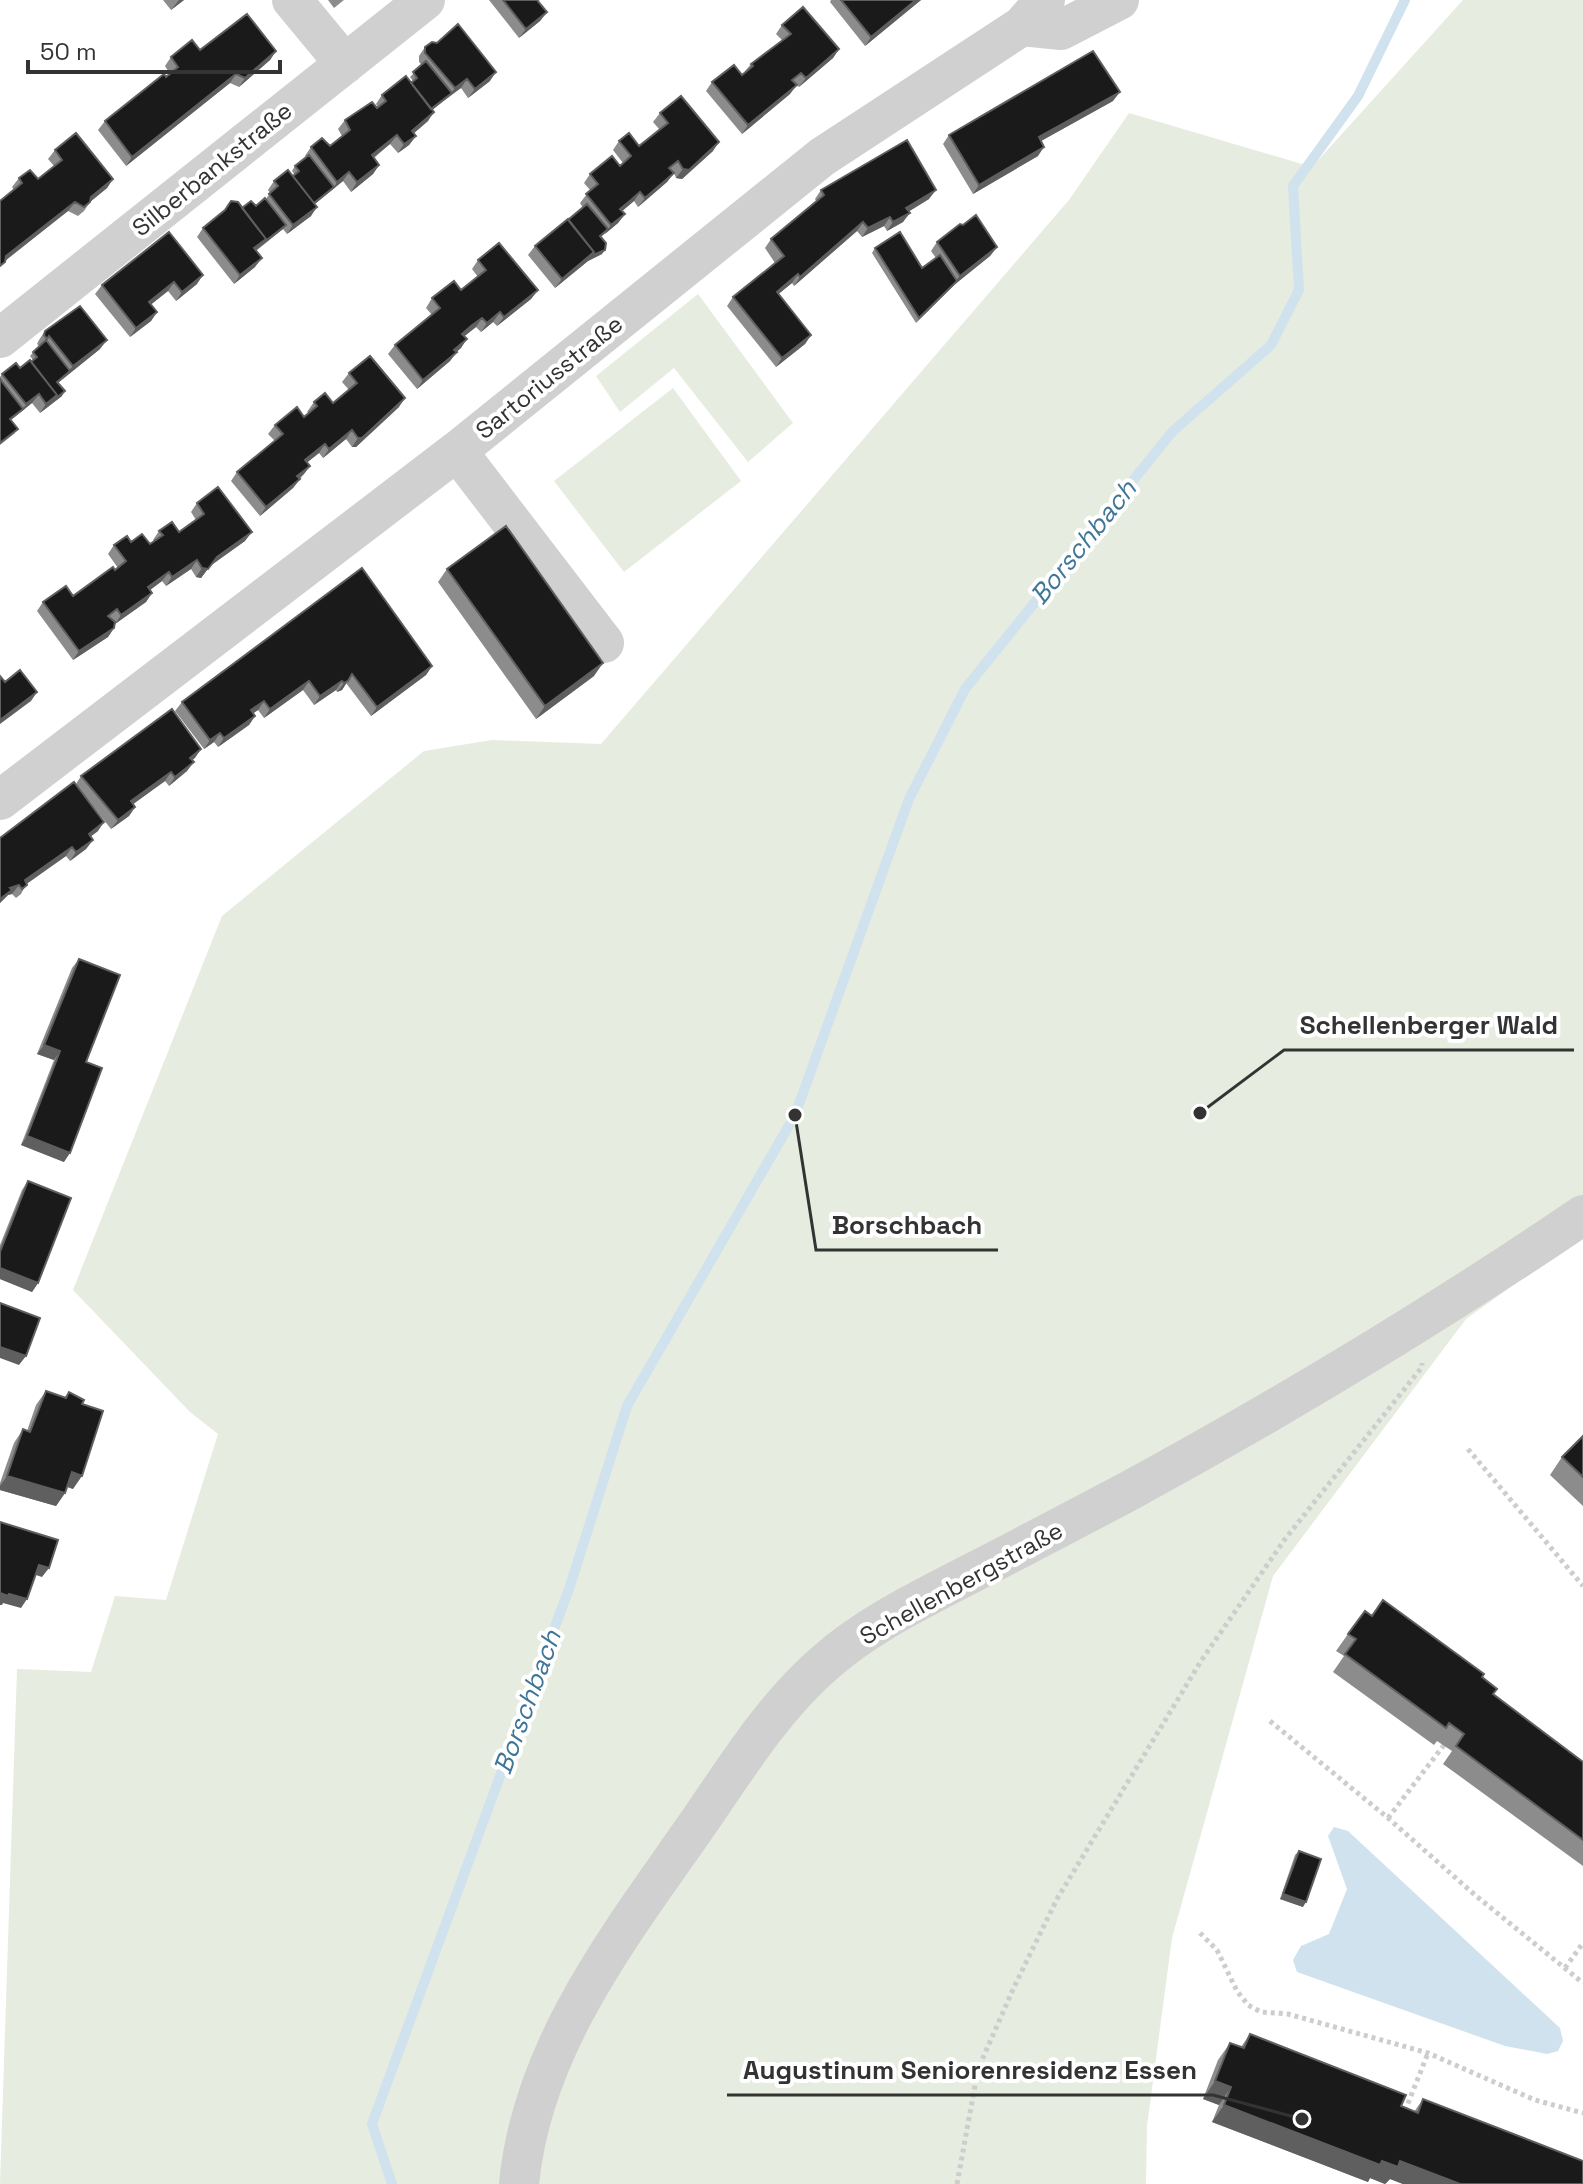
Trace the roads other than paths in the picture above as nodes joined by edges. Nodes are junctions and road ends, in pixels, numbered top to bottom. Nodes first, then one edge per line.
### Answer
1 (292, 0) edge
2 (425, 0) edge
3 (1119, 0) edge
4 (1022, 9) edge
5 (345, 64) junction
6 (0, 338) edge
7 (457, 451) junction
8 (604, 643) dead end
9 (0, 800) edge
10 (1583, 1215) edge
11 (519, 2184) edge

1 - 5 street
2 - 5 street, Silberbankstraße
3 - 4 street, Sartoriusstraße
4 - 7 street, Sartoriusstraße
5 - 6 street, Silberbankstraße
7 - 8 street
7 - 9 street, Sartoriusstraße
10 - 11 street, Schellenbergstraße

